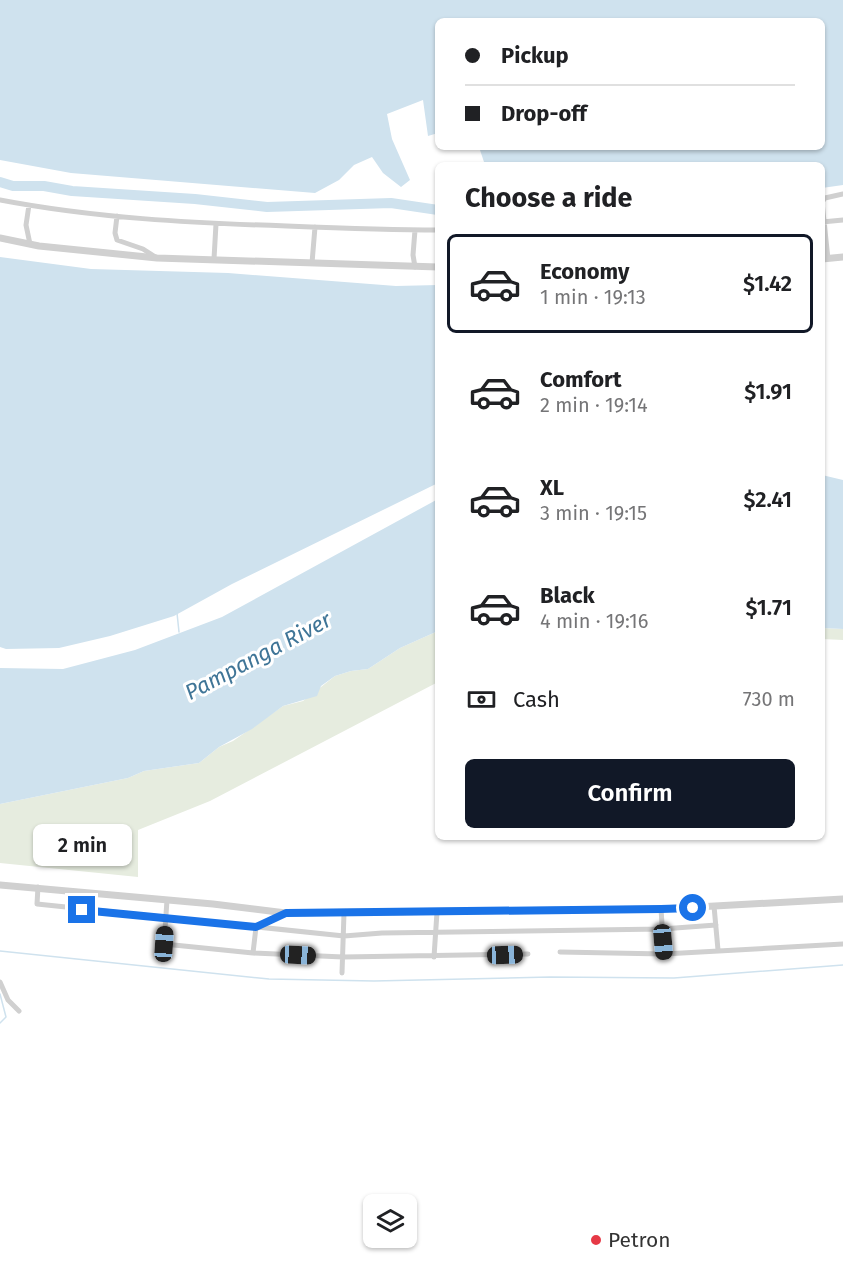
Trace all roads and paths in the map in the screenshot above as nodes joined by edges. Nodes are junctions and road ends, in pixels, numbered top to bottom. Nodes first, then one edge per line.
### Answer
1 (843, 194) edge
2 (825, 198) edge
3 (0, 200) edge
4 (29, 205) junction
5 (117, 216) junction
6 (843, 220) edge
7 (825, 222) edge
8 (216, 224) junction
9 (315, 227) junction
10 (415, 230) junction
11 (435, 230) edge
12 (0, 238) edge
13 (30, 244) junction
14 (843, 257) edge
15 (157, 258) junction
16 (214, 259) junction
17 (825, 259) edge
18 (312, 263) junction
19 (415, 267) junction
20 (435, 267) edge
21 (0, 885) edge
22 (38, 887) junction
23 (843, 898) edge
24 (167, 900) junction
25 (714, 906) junction
26 (661, 909) junction
27 (436, 912) junction
28 (286, 913) junction
29 (344, 913) junction
30 (166, 917) junction
31 (716, 925) junction
32 (256, 927) junction
33 (662, 929) junction
34 (435, 932) junction
35 (344, 936) junction
36 (843, 944) edge
37 (718, 950) junction
38 (560, 952) dead end
39 (253, 953) junction
40 (528, 954) dead end
41 (664, 954) junction
42 (343, 957) junction
43 (434, 957) junction
44 (342, 973) dead end
45 (0, 982) edge
46 (19, 1011) dead end

1 - 2 street
3 - 4 street
4 - 5 street
4 - 13 street
5 - 8 street
5 - 15 street
6 - 7 street
8 - 9 street
8 - 16 street
9 - 10 street
9 - 18 street
10 - 11 street
10 - 19 street
12 - 13 street
13 - 15 street
14 - 17 street
15 - 16 street
16 - 18 street
18 - 19 street
19 - 20 street
21 - 22 street
22 - 24 street
22 - 30 street
23 - 25 street
24 - 28 street
24 - 30 street
25 - 26 street
25 - 31 street
26 - 27 street
26 - 33 street
27 - 29 street
27 - 34 street
28 - 29 street
28 - 32 street
29 - 35 street
30 - 32 street
30 - 39 street
31 - 33 street
31 - 37 street
32 - 35 street
32 - 39 street
33 - 34 street
33 - 41 street
34 - 35 street
34 - 43 street
35 - 42 street
36 - 37 street
37 - 41 street
38 - 41 street
39 - 42 street
40 - 43 street
42 - 43 street
42 - 44 street
45 - 46 street

